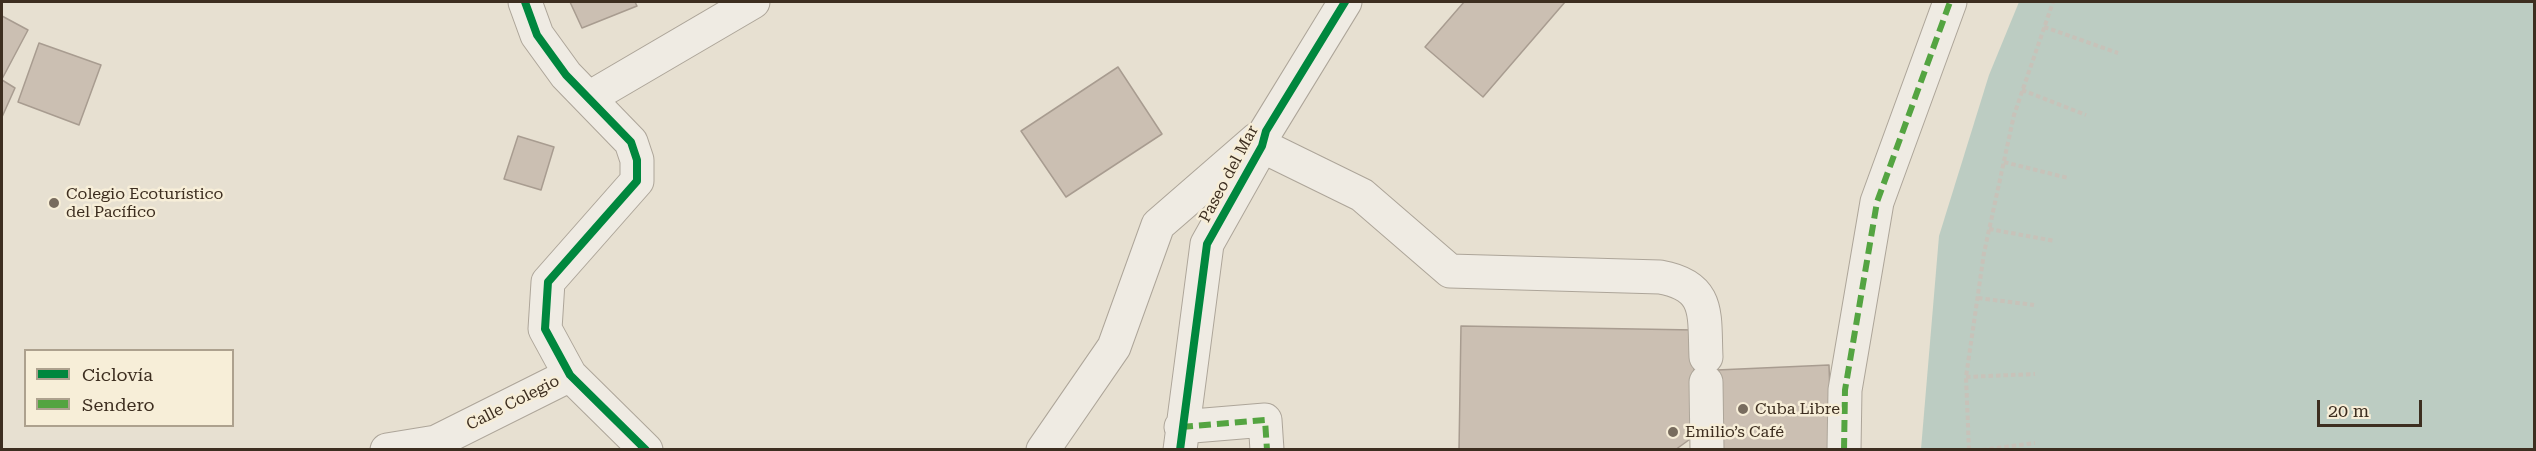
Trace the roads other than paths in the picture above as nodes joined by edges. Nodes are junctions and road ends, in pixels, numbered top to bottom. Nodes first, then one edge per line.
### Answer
1 (525, 2) edge
2 (753, 2) edge
3 (1345, 2) edge
4 (1950, 2) edge
5 (589, 98) junction
6 (1264, 139) junction
7 (570, 375) junction
8 (1181, 438) edge
9 (387, 450) edge
10 (646, 450) edge
11 (1043, 450) edge
12 (1267, 450) edge
13 (1707, 450) edge
14 (1844, 450) edge

1 - 5 street
2 - 5 street
3 - 6 street, Paseo del Mar
4 - 14 street
5 - 7 street
6 - 8 street, Paseo del Mar
6 - 11 street
6 - 13 street
7 - 9 street, Calle Colegio
7 - 10 street
8 - 12 street

